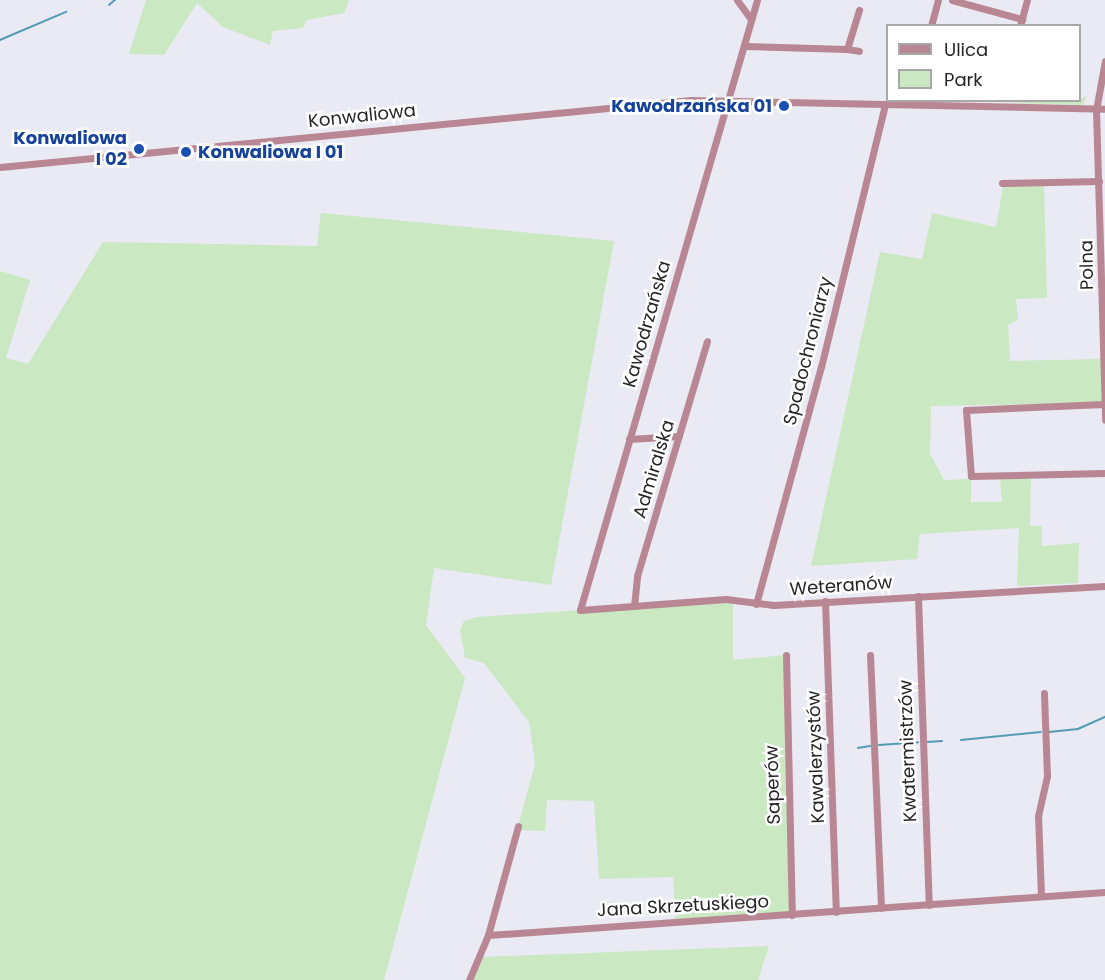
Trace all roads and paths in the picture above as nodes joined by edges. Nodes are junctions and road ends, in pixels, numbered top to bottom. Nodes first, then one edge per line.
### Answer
1 (736, 0) edge
2 (757, 0) edge
3 (938, 0) edge
4 (952, 0) edge
5 (1027, 0) edge
6 (859, 10) dead end
7 (751, 19) junction
8 (1021, 22) edge
9 (932, 24) edge
10 (744, 46) junction
11 (847, 49) junction
12 (859, 51) dead end
13 (1105, 61) edge
14 (728, 99) junction
15 (910, 103) edge
16 (885, 104) junction
17 (1105, 109) edge
18 (1096, 110) junction
19 (0, 167) edge
20 (1099, 181) junction
21 (1002, 183) dead end
22 (707, 341) dead end
23 (1104, 404) edge
24 (1105, 420) edge
25 (679, 436) junction
26 (629, 440) junction
27 (1105, 473) edge
28 (1105, 586) edge
29 (918, 596) junction
30 (825, 601) junction
31 (756, 604) junction
32 (634, 606) junction
33 (580, 610) joint
34 (786, 655) dead end
35 (870, 655) dead end
36 (1044, 693) dead end
37 (518, 826) dead end
38 (1105, 892) edge
39 (1041, 896) junction
40 (929, 905) junction
41 (881, 908) junction
42 (836, 912) junction
43 (792, 915) junction
44 (488, 935) junction
45 (469, 980) edge

1 - 7 street
2 - 7 street, Kawodrzańska
3 - 9 street
4 - 8 street
5 - 8 street
6 - 11 street
7 - 10 street, Kawodrzańska
10 - 11 street
10 - 14 street, Kawodrzańska
11 - 12 street
13 - 18 street, Polna
14 - 16 street, Konwaliowa
14 - 19 street, Konwaliowa
14 - 26 street, Kawodrzańska
15 - 16 street, Konwaliowa
15 - 18 street, Konwaliowa
16 - 31 street, Spadochroniarzy
17 - 18 street, Konwaliowa
18 - 20 street, Polna
20 - 21 street
20 - 23 street, Polna
22 - 25 street, Admiralska
23 - 24 street, Polna
23 - 27 street
25 - 26 street
25 - 32 street, Admiralska
26 - 33 street, Kawodrzańska
28 - 29 street, Weteranów
29 - 30 street, Weteranów
29 - 40 street, Kwatermistrzów
30 - 31 street, Weteranów
30 - 42 street, Kawalerzystów
31 - 32 street, Weteranów
32 - 33 street, Weteranów
34 - 43 street, Saperów
35 - 41 street
36 - 39 street
37 - 44 street
38 - 39 street, Jana Skrzetuskiego
39 - 40 street, Jana Skrzetuskiego
40 - 41 street, Jana Skrzetuskiego
41 - 42 street, Jana Skrzetuskiego
42 - 43 street, Jana Skrzetuskiego
43 - 44 street, Jana Skrzetuskiego
44 - 45 street

